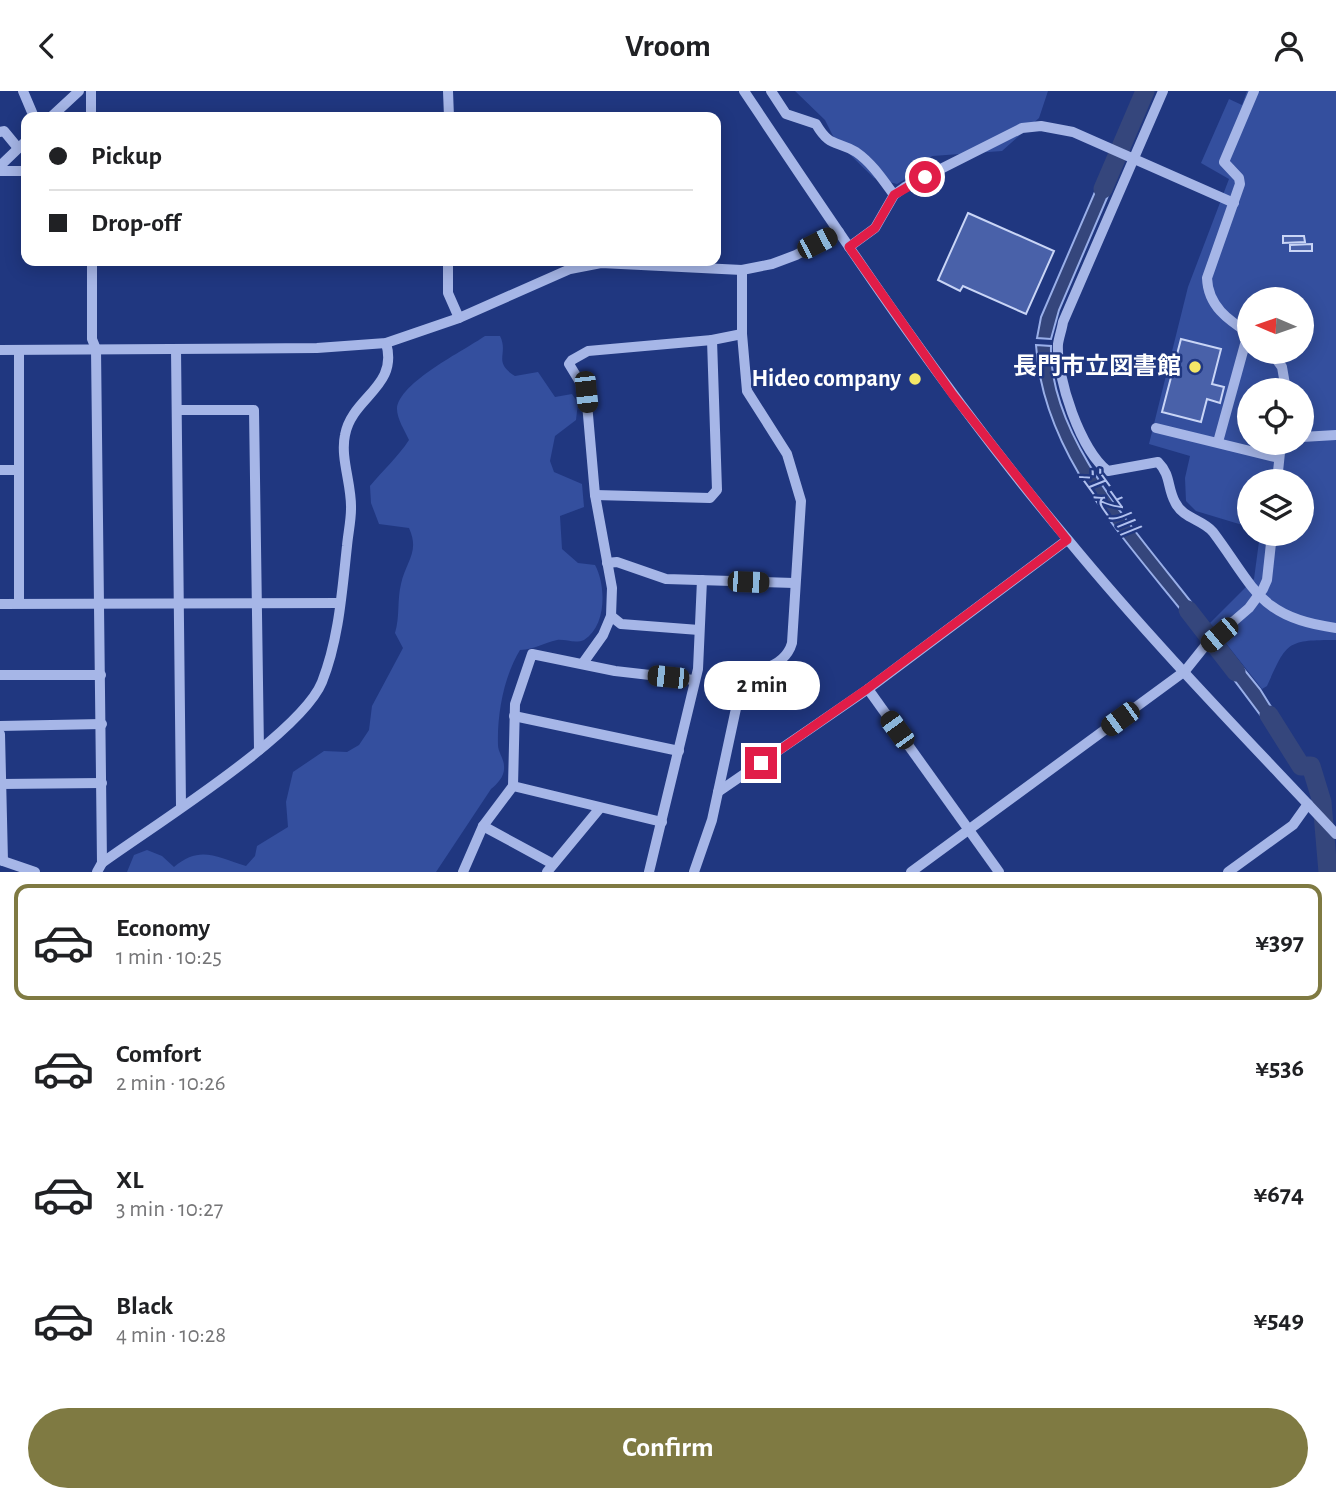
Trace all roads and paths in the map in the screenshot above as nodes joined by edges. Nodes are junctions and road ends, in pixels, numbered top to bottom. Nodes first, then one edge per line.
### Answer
1 (23, 91) edge
2 (79, 91) edge
3 (91, 91) edge
4 (448, 91) edge
5 (744, 91) edge
6 (771, 91) edge
7 (1163, 91) edge
8 (1254, 91) edge
9 (32, 112) edge
10 (56, 112) edge
11 (91, 112) edge
12 (449, 112) edge
13 (0, 132) edge
14 (21, 143) edge
15 (21, 145) edge
16 (1134, 159) junction
17 (0, 166) edge
18 (0, 171) edge
19 (21, 171) edge
20 (894, 195) junction
21 (1234, 203) junction
22 (839, 232) junction
23 (849, 247) junction
24 (92, 266) edge
25 (448, 266) edge
26 (586, 266) edge
27 (661, 266) edge
28 (742, 270) junction
29 (458, 318) junction
30 (1237, 325) edge
31 (742, 334) junction
32 (712, 340) junction
33 (386, 343) junction
34 (96, 349) junction
35 (176, 349) junction
36 (0, 350) edge
37 (19, 350) junction
38 (1241, 364) edge
39 (177, 411) junction
40 (1156, 428) dead end
41 (1336, 435) edge
42 (1314, 436) edge
43 (1224, 447) junction
44 (1279, 455) edge
45 (1279, 458) junction
46 (1278, 469) edge
47 (0, 470) edge
48 (17, 470) junction
49 (595, 495) junction
50 (1067, 540) junction
51 (1271, 546) edge
52 (607, 563) junction
53 (702, 580) junction
54 (794, 583) junction
55 (1258, 597) junction
56 (19, 603) junction
57 (257, 603) junction
58 (340, 603) junction
59 (0, 604) edge
60 (177, 604) junction
61 (99, 605) junction
62 (611, 616) junction
63 (1336, 628) edge
64 (699, 630) junction
65 (583, 663) junction
66 (1185, 671) junction
67 (0, 675) edge
68 (102, 675) junction
69 (694, 680) junction
70 (867, 689) junction
71 (514, 716) junction
72 (102, 724) junction
73 (0, 726) edge
74 (0, 734) edge
75 (259, 750) junction
76 (679, 751) junction
77 (102, 783) junction
78 (1, 784) edge
79 (513, 786) junction
80 (718, 792) junction
81 (1308, 804) junction
82 (181, 806) junction
83 (600, 808) junction
84 (662, 822) junction
85 (483, 826) junction
86 (969, 830) junction
87 (1332, 830) edge
88 (1, 860) edge
89 (99, 867) edge
90 (550, 868) edge
91 (35, 872) edge
92 (463, 872) edge
93 (649, 872) edge
94 (694, 872) edge
95 (911, 872) edge
96 (999, 872) edge
97 (1228, 872) edge

1 - 9 street
2 - 10 street
3 - 11 street
4 - 12 street
5 - 22 street
6 - 20 street
7 - 16 street
8 - 21 street
13 - 14 street
15 - 17 street
16 - 20 street
16 - 21 street
16 - 55 street
18 - 19 street
20 - 23 street
21 - 30 street
22 - 23 street
22 - 28 street
23 - 50 street
24 - 34 street
25 - 29 street
26 - 29 street
27 - 28 street
28 - 31 street
29 - 33 street
31 - 32 street
31 - 54 street
32 - 49 street
32 - 49 street
33 - 35 street
33 - 58 street
34 - 35 street
34 - 37 street
34 - 61 street
35 - 39 street
36 - 37 street
37 - 48 street
38 - 43 street
39 - 57 street
39 - 60 street
40 - 43 street
41 - 42 street
43 - 45 street
44 - 45 street
45 - 46 street
47 - 48 street
48 - 56 street
49 - 52 street
50 - 66 street
50 - 70 street
51 - 55 street
52 - 53 street
52 - 62 street
53 - 54 street
53 - 64 street
54 - 80 street
55 - 63 street
55 - 66 street
56 - 59 street
56 - 61 street
57 - 58 street
57 - 60 street
57 - 75 street
58 - 75 street
60 - 61 street
60 - 82 street
61 - 68 street
62 - 64 street
62 - 65 street
64 - 69 street
65 - 69 street
65 - 71 street
66 - 81 street
66 - 86 street
67 - 68 street
68 - 72 street
69 - 76 street
70 - 80 street
70 - 86 street
71 - 76 street
71 - 79 street
72 - 73 street
72 - 77 street
74 - 78 street
75 - 82 street
76 - 84 street
77 - 78 street
77 - 89 street
78 - 88 street
79 - 83 street
79 - 85 street
80 - 94 street
81 - 87 street
81 - 97 street
82 - 89 street
83 - 84 street
83 - 90 street
84 - 93 street
85 - 90 street
85 - 92 street
86 - 95 street
86 - 96 street
88 - 91 street

